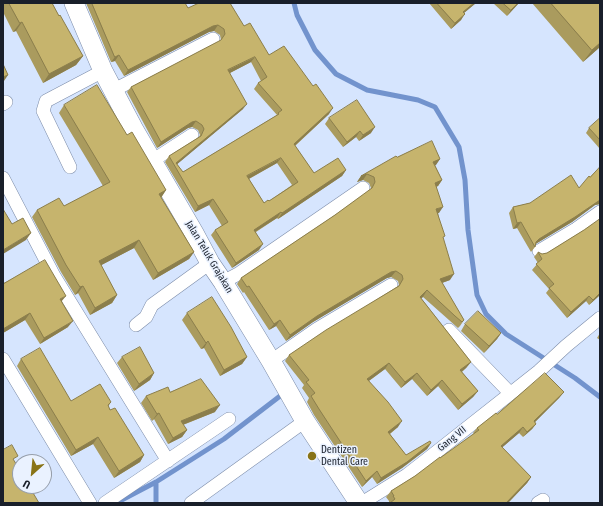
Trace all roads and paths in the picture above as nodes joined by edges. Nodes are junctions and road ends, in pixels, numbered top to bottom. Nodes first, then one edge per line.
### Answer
1 (74, 3) edge
2 (213, 39) dead end
3 (103, 71) junction
4 (114, 90) junction
5 (192, 135) dead end
6 (152, 161) junction
7 (70, 167) dead end
8 (3, 178) edge
9 (363, 188) dead end
10 (600, 212) edge
11 (539, 251) edge
12 (210, 263) junction
13 (223, 282) junction
14 (391, 285) dead end
15 (600, 318) edge
16 (136, 325) dead end
17 (449, 330) dead end
18 (3, 359) edge
19 (271, 361) junction
20 (510, 393) junction
21 (229, 419) dead end
22 (304, 421) junction
23 (168, 460) junction
24 (90, 503) edge
25 (105, 503) edge
26 (191, 503) edge
27 (359, 503) edge
28 (362, 503) edge

1 - 3 street, Jalan Teluk Grajakan
2 - 4 street
3 - 4 street, Jalan Teluk Grajakan
3 - 7 street
4 - 6 street, Jalan Teluk Grajakan
5 - 6 street
6 - 12 street, Jalan Teluk Grajakan
8 - 23 street
9 - 13 street
10 - 11 street
12 - 13 street, Jalan Teluk Grajakan
12 - 16 street
13 - 19 street, Jalan Teluk Grajakan
14 - 19 street
15 - 20 street, Gang VII
17 - 20 street
18 - 24 street
19 - 22 street, Jalan Teluk Grajakan
20 - 28 street, Gang VII
21 - 23 street
22 - 26 street
22 - 27 street, Jalan Teluk Grajakan
23 - 25 street

